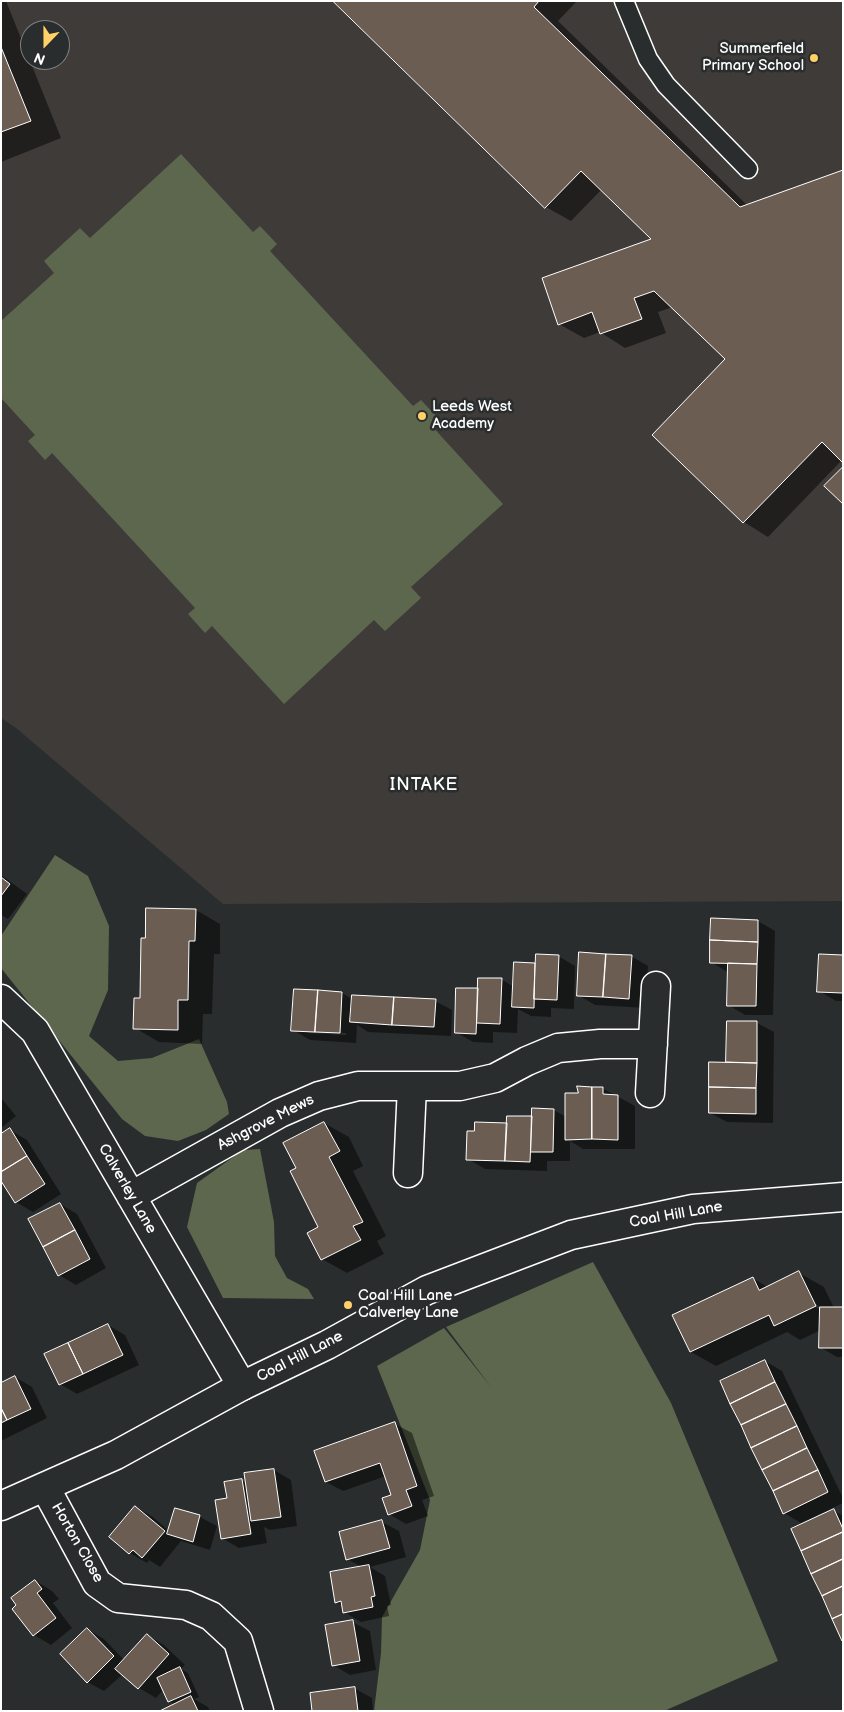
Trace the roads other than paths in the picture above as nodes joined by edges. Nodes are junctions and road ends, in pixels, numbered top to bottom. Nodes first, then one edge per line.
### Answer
1 (624, 1) edge
2 (748, 169) dead end
3 (656, 986) dead end
4 (1, 999) edge
5 (653, 1044) junction
6 (412, 1086) junction
7 (650, 1093) dead end
8 (408, 1173) dead end
9 (131, 1196) junction
10 (843, 1198) edge
11 (242, 1386) junction
12 (45, 1486) junction
13 (1, 1506) edge
14 (259, 1711) edge

1 - 2 lane
3 - 5 street
4 - 9 street, Calverley Lane
5 - 6 street, Ashgrove Mews
5 - 7 street
6 - 8 street
6 - 9 street, Ashgrove Mews
9 - 11 street, Calverley Lane
10 - 11 street, Coal Hill Lane
11 - 12 street, Coal Hill Lane
12 - 13 street, Coal Hill Lane
12 - 14 street, Horton Close

